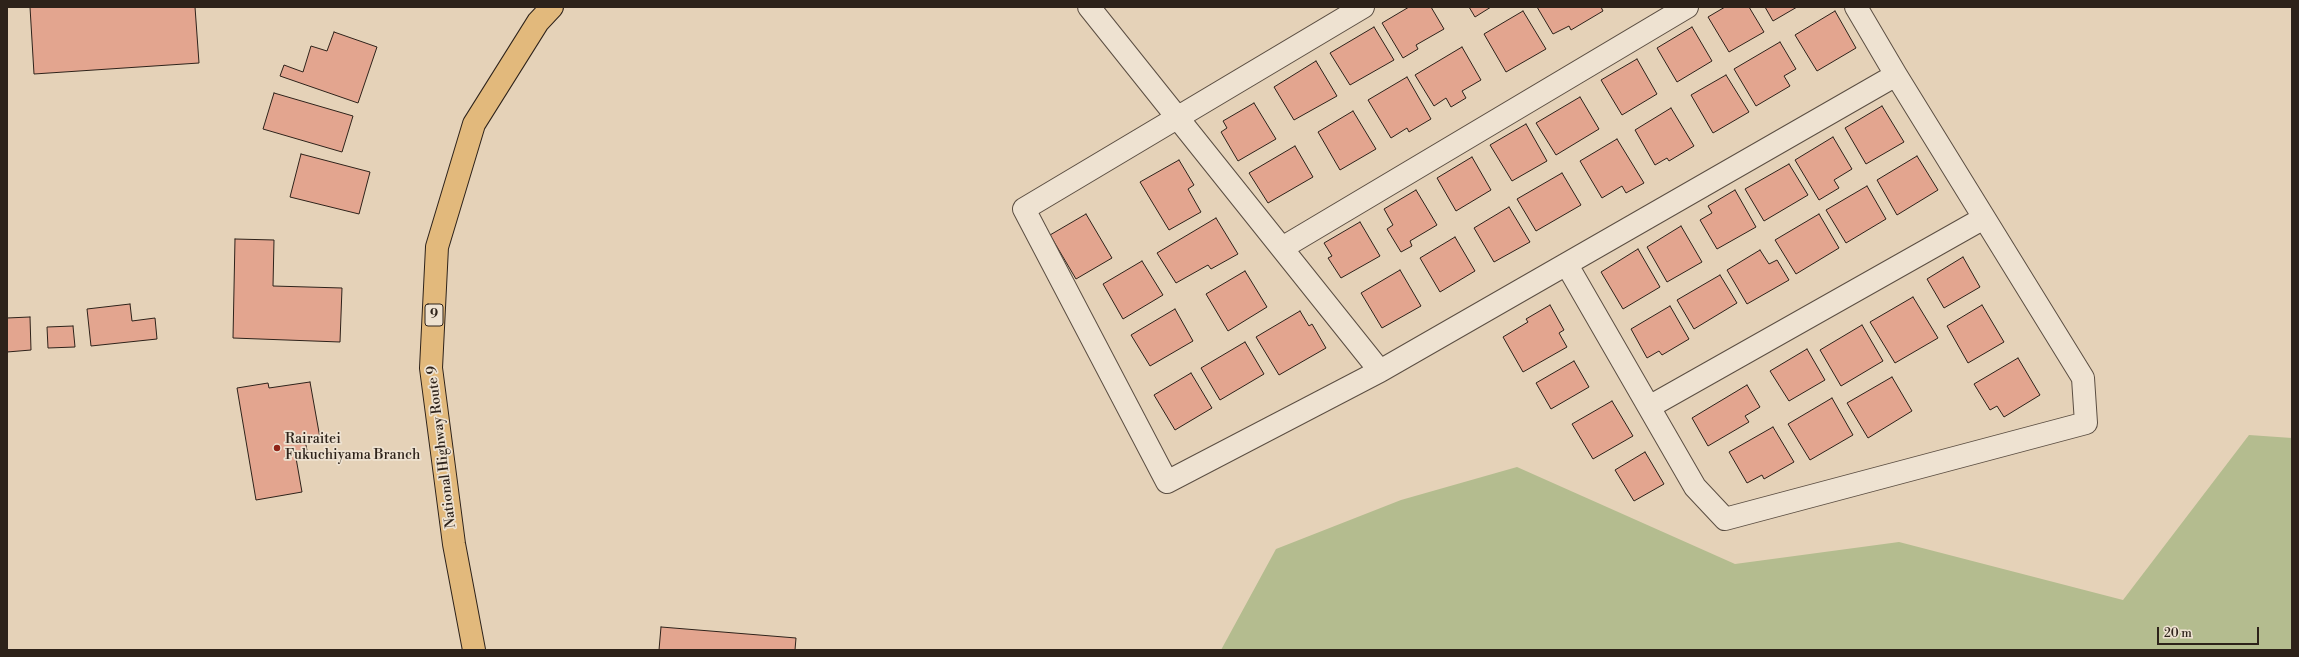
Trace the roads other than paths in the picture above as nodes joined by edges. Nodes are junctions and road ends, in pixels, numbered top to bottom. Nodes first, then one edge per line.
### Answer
1 (552, 7) edge
2 (1089, 7) edge
3 (1363, 7) edge
4 (1686, 7) edge
5 (1856, 7) edge
6 (1896, 75) junction
7 (1177, 118) junction
8 (1984, 218) junction
9 (1282, 248) junction
10 (1567, 265) junction
11 (1380, 370) junction
12 (1648, 407) junction
13 (474, 650) edge

1 - 13 highway, National Highway Route 9 / 9
2 - 7 street
3 - 7 street
4 - 9 street
5 - 6 street
6 - 8 street
6 - 10 street
7 - 9 street
7 - 11 street
8 - 12 street
8 - 12 street
9 - 11 street
10 - 11 street
10 - 12 street

